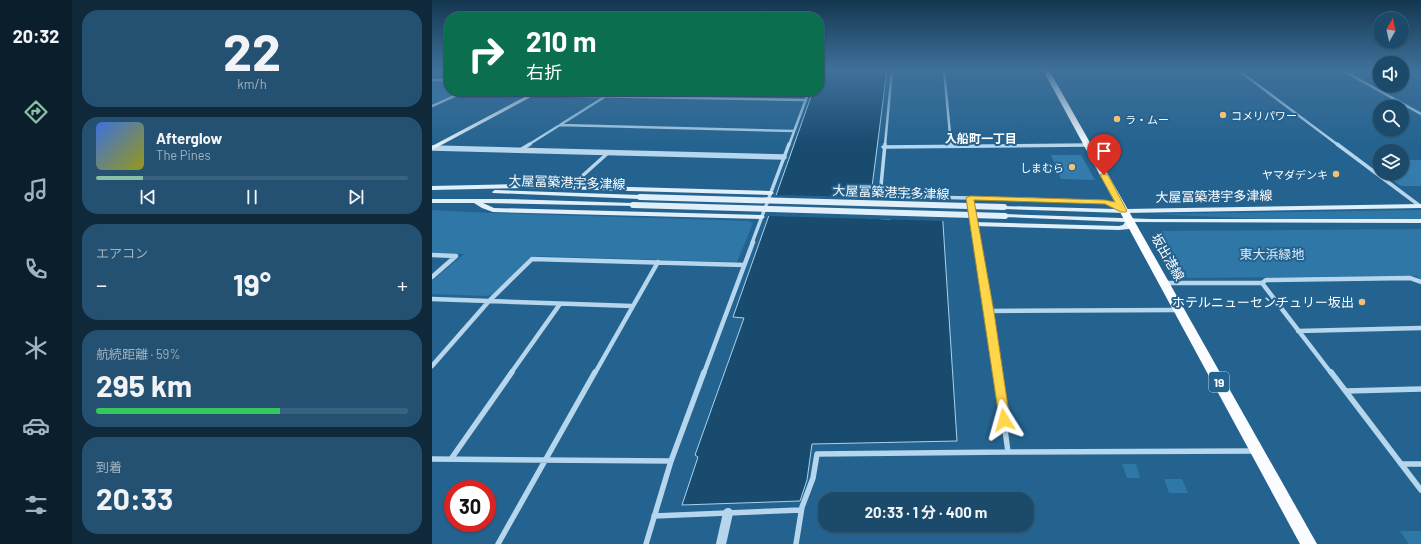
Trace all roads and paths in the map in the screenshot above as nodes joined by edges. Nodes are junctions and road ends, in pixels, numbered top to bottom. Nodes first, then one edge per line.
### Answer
1 (889, 95) edge
2 (947, 95) edge
3 (1060, 95) edge
4 (1272, 95) edge
5 (1388, 95) edge
6 (454, 96) edge
7 (530, 96) edge
8 (606, 96) joint
9 (807, 96) edge
10 (806, 100) junction
11 (432, 106) edge
12 (1421, 114) edge
13 (560, 125) junction
14 (794, 131) junction
15 (1087, 145) junction
16 (952, 146) junction
17 (884, 147) junction
18 (432, 148) edge
19 (520, 151) junction
20 (610, 152) junction
21 (784, 157) junction
22 (570, 187) junction
23 (432, 188) edge
24 (771, 193) junction
25 (970, 198) junction
26 (432, 201) edge
27 (474, 201) junction
28 (1420, 206) edge
29 (1126, 215) junction
30 (762, 217) junction
31 (1421, 221) edge
32 (974, 224) junction
33 (432, 256) edge
34 (658, 262) junction
35 (744, 265) junction
36 (432, 277) edge
37 (1421, 282) edge
38 (1166, 283) junction
39 (1262, 283) junction
40 (432, 299) edge
41 (489, 301) junction
42 (560, 304) junction
43 (632, 306) junction
44 (1180, 310) junction
45 (989, 312) junction
46 (1421, 328) edge
47 (1298, 331) junction
48 (432, 366) edge
49 (1421, 390) edge
50 (1346, 391) junction
51 (1257, 451) junction
52 (1008, 452) junction
53 (432, 459) edge
54 (452, 459) junction
55 (547, 460) junction
56 (671, 462) junction
57 (1402, 464) junction
58 (1421, 464) edge
59 (1421, 490) edge
60 (801, 510) junction
61 (728, 513) junction
62 (654, 516) junction
63 (498, 544) edge
64 (646, 544) edge
65 (721, 544) edge
66 (796, 544) edge
67 (1309, 544) edge

1 - 17 street
2 - 16 street
3 - 15 main road, 坂出港線 / 19
4 - 28 street
5 - 12 street
6 - 11 street
7 - 18 main road
8 - 10 street
8 - 13 street
9 - 10 street
10 - 14 street
13 - 14 street
13 - 19 street
14 - 21 street
15 - 16 street
15 - 29 main road, 坂出港線 / 19
16 - 17 street
17 - 25 street
18 - 19 street
19 - 20 street
20 - 21 street
20 - 22 street
21 - 24 street
22 - 23 main road
22 - 24 main road
23 - 29 main road, 大屋冨築港宇多津線, bridge
24 - 30 street
25 - 29 main road
25 - 32 street
26 - 27 main road, 大屋冨築港宇多津線
27 - 29 main road, 大屋冨築港宇多津線, bridge
27 - 30 main road
28 - 29 main road, 大屋冨築港宇多津線
29 - 31 main road, 大屋冨築港宇多津線
29 - 32 main road
29 - 38 main road, 坂出港線 / 19
30 - 35 street
32 - 45 street
33 - 36 street
34 - 35 street
34 - 41 street
34 - 43 street
35 - 56 street
37 - 39 street
38 - 39 street
38 - 44 main road, 坂出港線 / 19
39 - 47 street
40 - 41 street
41 - 42 street
41 - 48 street
42 - 43 street
42 - 54 street
43 - 55 street
44 - 45 street
44 - 51 main road, 坂出港線 / 19
45 - 52 street
46 - 47 street
47 - 50 street
49 - 50 street
50 - 57 street
51 - 52 street
51 - 67 main road, 坂出港線 / 19
52 - 60 street
53 - 54 street
54 - 55 street
55 - 56 street
55 - 63 street
56 - 62 street
57 - 58 street
57 - 59 street
60 - 61 street
60 - 66 street
61 - 62 street
61 - 65 street
62 - 64 street

